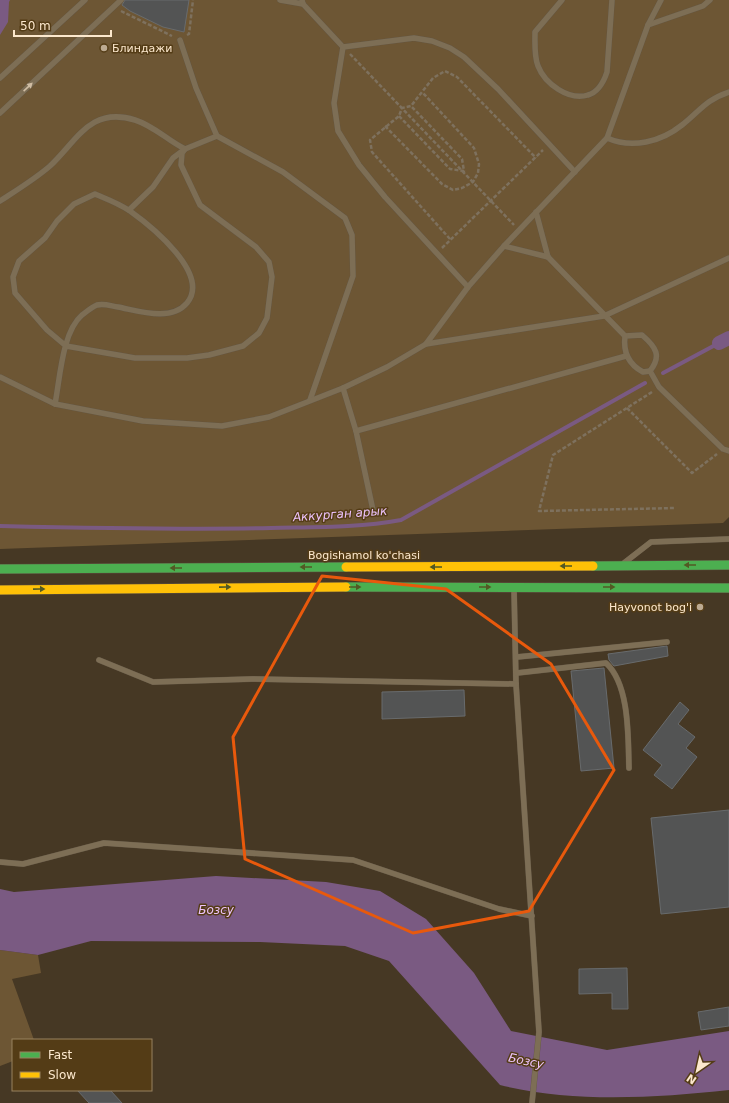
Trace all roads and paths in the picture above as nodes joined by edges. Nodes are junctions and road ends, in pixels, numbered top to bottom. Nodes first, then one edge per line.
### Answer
1 (85, 0) edge
2 (121, 0) edge
3 (193, 0) edge
4 (280, 0) edge
5 (562, 0) edge
6 (612, 0) edge
7 (661, 0) edge
8 (710, 0) edge
9 (303, 2) edge
10 (113, 7) junction
11 (648, 25) junction
12 (180, 40) junction
13 (342, 47) junction
14 (0, 78) edge
15 (729, 92) edge
16 (422, 93) junction
17 (411, 106) junction
18 (402, 108) junction
19 (0, 114) edge
20 (399, 116) junction
21 (385, 126) junction
22 (217, 136) junction
23 (607, 138) junction
24 (549, 146) junction
25 (185, 149) junction
26 (536, 158) junction
27 (464, 171) junction
28 (575, 172) junction
29 (473, 182) junction
30 (490, 200) junction
31 (0, 201) edge
32 (129, 210) junction
33 (536, 212) junction
34 (519, 230) junction
35 (450, 239) junction
36 (504, 246) junction
37 (436, 254) junction
38 (548, 257) junction
39 (729, 258) edge
40 (468, 287) junction
41 (604, 316) junction
42 (625, 336) junction
43 (426, 344) junction
44 (66, 346) junction
45 (626, 356) junction
46 (650, 371) junction
47 (0, 376) edge
48 (659, 387) junction
49 (343, 388) junction
50 (310, 400) junction
51 (55, 404) junction
52 (627, 408) junction
53 (356, 431) junction
54 (723, 449) junction
55 (729, 452) edge
56 (675, 508) dead end
57 (373, 510) dead end
58 (729, 539) edge
59 (729, 565) edge
60 (620, 566) junction
61 (285, 567) junction
62 (0, 569) edge
63 (285, 587) junction
64 (514, 587) junction
65 (729, 588) edge
66 (0, 590) edge
67 (667, 642) dead end
68 (517, 657) junction
69 (99, 660) dead end
70 (517, 673) junction
71 (516, 684) junction
72 (629, 768) dead end
73 (0, 862) edge
74 (532, 916) junction
75 (532, 1103) edge

1 - 14 lane
2 - 10 lane
3 - 12 path
4 - 9 lane
5 - 6 lane
7 - 11 lane
8 - 11 lane
9 - 13 lane
10 - 12 path
19 -> 10 lane
11 - 23 lane
12 - 22 lane
13 - 18 path
13 - 24 lane
13 - 37 lane
15 - 23 lane
16 - 17 path
16 - 26 path
16 - 29 path
17 - 18 path
17 - 27 path
18 - 20 path
18 - 27 path
20 - 21 path
20 - 27 path
21 - 29 path
21 - 35 path
22 - 25 lane
22 - 50 lane
23 - 28 lane
24 - 26 path
24 - 28 lane
25 - 31 lane
25 - 32 lane
25 - 44 lane
26 - 30 path
27 - 29 path
28 - 33 lane
29 - 30 path
30 - 34 path
30 - 35 path
32 - 44 lane
32 - 44 lane
33 - 34 lane
33 - 38 lane
34 - 36 lane
35 - 37 path
36 - 38 lane
36 - 40 lane
37 - 40 lane
38 - 41 lane
39 - 41 lane
40 - 43 lane
41 - 42 lane
41 - 43 lane
42 - 45 lane
42 - 46 lane
43 - 49 lane
44 - 51 lane
45 - 46 lane
45 - 53 lane
46 - 48 lane
47 - 51 lane
48 - 52 path
48 - 54 lane
49 - 50 lane
49 - 53 lane
50 - 51 lane
52 - 54 path
52 - 56 path
53 - 57 lane
54 - 55 lane
58 - 60 lane
59 -> 60 main road, Bogishamol ko'chasi
60 -> 61 main road, Bogishamol ko'chasi
61 -> 62 main road, Bogishamol ko'chasi
61 - 63 main road
63 -> 64 main road
66 -> 63 main road
64 -> 65 main road
64 - 68 lane
67 - 68 lane
68 - 70 lane
69 - 71 lane
70 - 71 lane
70 - 72 lane
71 - 74 lane
73 - 74 lane
74 - 75 lane

